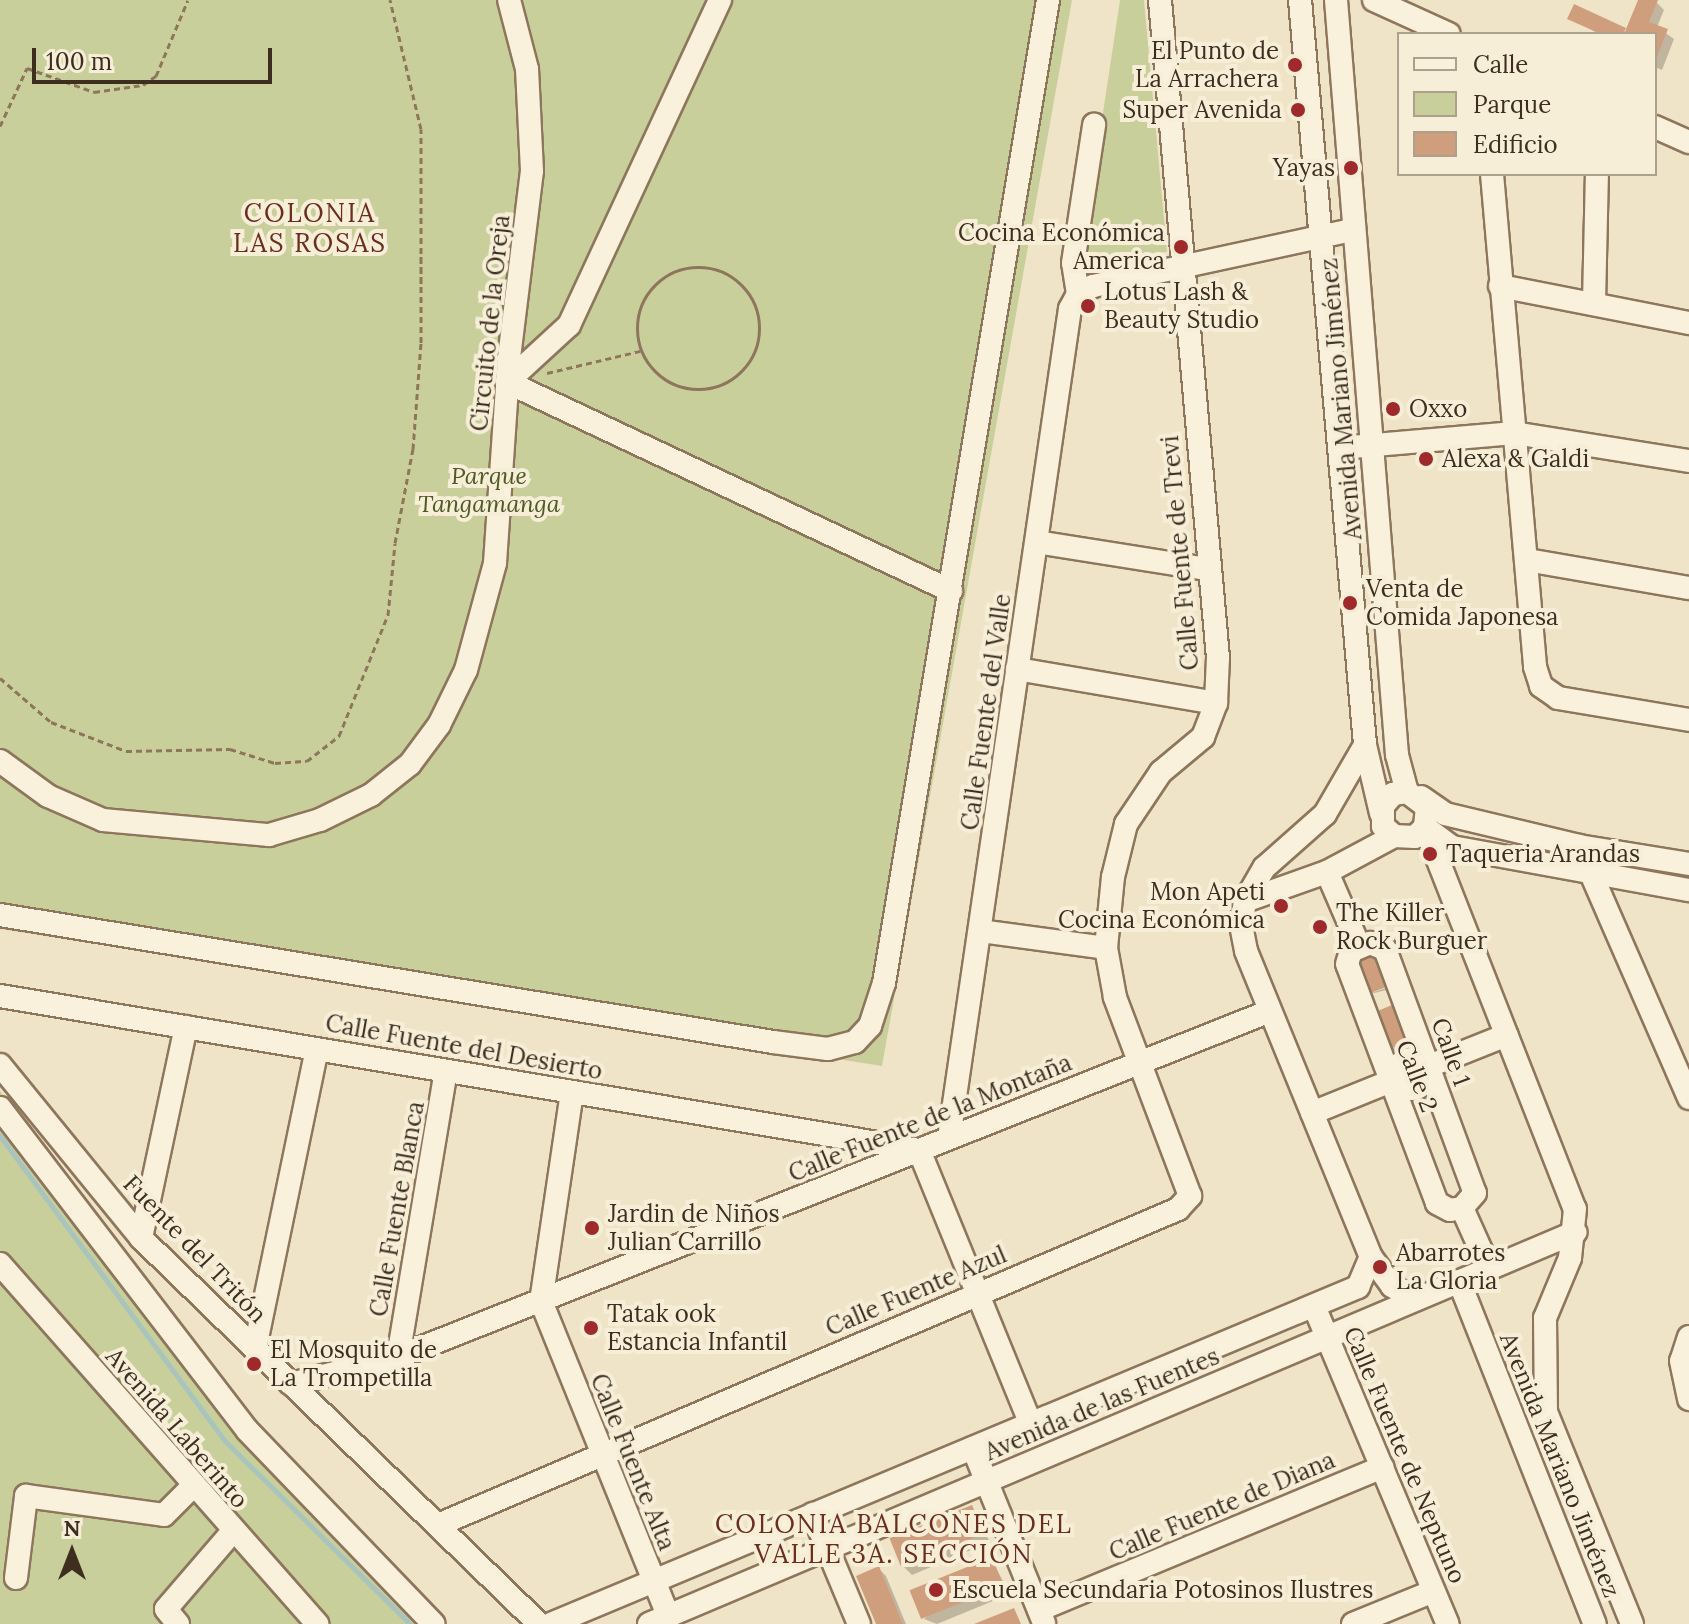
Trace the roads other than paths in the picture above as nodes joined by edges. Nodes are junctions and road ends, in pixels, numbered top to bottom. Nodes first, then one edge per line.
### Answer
1 (509, 0) edge
2 (720, 0) edge
3 (1048, 0) edge
4 (1160, 0) edge
5 (1300, 0) edge
6 (1336, 0) edge
7 (1374, 0) edge
8 (1445, 32) edge
9 (1094, 125) dead end
10 (1657, 128) edge
11 (1689, 142) edge
12 (1492, 176) edge
13 (1597, 176) edge
14 (1353, 230) junction
15 (1321, 233) junction
16 (1181, 268) junction
17 (1500, 286) junction
18 (1078, 294) junction
19 (1594, 303) junction
20 (1689, 323) edge
21 (507, 382) junction
22 (1514, 433) junction
23 (1372, 446) junction
24 (1340, 448) junction
25 (1689, 461) edge
26 (1037, 542) junction
27 (1527, 560) junction
28 (1208, 569) junction
29 (1689, 588) edge
30 (951, 591) junction
31 (1017, 669) junction
32 (1216, 703) junction
33 (1689, 720) edge
34 (1365, 745) junction
35 (0, 761) edge
36 (1414, 794) junction
37 (1381, 813) junction
38 (1425, 827) junction
39 (1394, 836) junction
40 (1579, 846) junction
41 (1462, 849) junction
42 (1689, 864) edge
43 (1327, 872) junction
44 (1593, 873) junction
45 (1448, 883) junction
46 (1689, 890) edge
47 (1245, 901) junction
48 (0, 915) edge
49 (981, 931) junction
50 (1359, 946) junction
51 (1106, 948) junction
52 (0, 996) edge
53 (1270, 1011) junction
54 (186, 1027) junction
55 (1507, 1035) junction
56 (1666, 1036) junction
57 (1689, 1040) edge
58 (317, 1049) junction
59 (1140, 1063) junction
60 (0, 1065) edge
61 (1426, 1067) junction
62 (446, 1071) junction
63 (1394, 1080) junction
64 (572, 1092) junction
65 (1689, 1098) edge
66 (0, 1108) edge
67 (1312, 1113) junction
68 (949, 1138) junction
69 (919, 1150) junction
70 (1190, 1196) joint
71 (1462, 1208) junction
72 (1576, 1232) junction
73 (141, 1238) junction
74 (1371, 1257) junction
75 (0, 1264) edge
76 (1489, 1268) junction
77 (1459, 1281) junction
78 (976, 1294) junction
79 (1414, 1300) junction
80 (541, 1301) junction
81 (1314, 1306) junction
82 (1327, 1337) junction
83 (1689, 1337) edge
84 (255, 1348) junction
85 (398, 1357) junction
86 (291, 1384) junction
87 (1689, 1399) edge
88 (1031, 1424) junction
89 (1556, 1444) junction
90 (973, 1448) junction
91 (601, 1454) junction
92 (1530, 1455) junction
93 (1382, 1467) junction
94 (986, 1481) junction
95 (193, 1486) junction
96 (813, 1514) junction
97 (438, 1525) junction
98 (233, 1531) junction
99 (828, 1548) junction
100 (16, 1578) dead end
101 (653, 1581) junction
102 (1434, 1591) junction
103 (1041, 1617) edge
104 (658, 1620) edge
105 (178, 1624) edge
106 (317, 1624) edge
107 (434, 1624) edge
108 (539, 1624) edge
109 (551, 1624) edge
110 (859, 1624) edge
111 (1353, 1624) edge
112 (1448, 1624) edge
113 (1595, 1624) edge
114 (1632, 1624) edge

1 - 21 street, Circuito de la Oreja
2 - 21 street
3 - 30 street
4 - 16 street, Calle Fuente de Trevi
5 - 15 street, Avenida Mariano Jiménez
6 - 14 street, Avenida Mariano Jiménez
7 - 8 street
9 - 18 street, Calle Fuente del Valle
10 - 11 street
12 - 17 street
13 - 19 street
14 - 15 street
14 - 23 street, Avenida Mariano Jiménez
15 - 16 street
15 - 24 street, Avenida Mariano Jiménez
16 - 18 street
16 - 28 street, Calle Fuente de Trevi
17 - 19 street
17 - 22 street
18 - 26 street, Calle Fuente del Valle
19 - 20 street
21 - 30 street
21 - 35 street, Circuito de la Oreja
22 - 23 street
22 - 25 street
22 - 27 street
23 - 24 street
23 - 36 street, Avenida Mariano Jiménez
24 - 34 street, Avenida Mariano Jiménez
26 - 28 street
26 - 31 street, Calle Fuente del Valle
27 - 29 street
27 - 33 street
28 - 32 street, Calle Fuente de Trevi
30 - 48 street
31 - 32 street
31 - 49 street, Calle Fuente del Valle
32 - 51 street, Calle Fuente de Trevi
34 - 37 street, Avenida Mariano Jiménez
34 - 47 street
36 - 37 street
36 - 38 street, Avenida Mariano Jiménez
36 - 40 street
37 - 39 street, Avenida Mariano Jiménez
38 - 39 street
38 - 41 street
38 - 45 street, Avenida Mariano Jiménez
39 - 43 street
40 - 42 street
40 - 44 street
41 - 44 street
41 - 45 street
43 - 47 street
43 - 50 street
44 - 46 street
44 - 56 street
45 - 55 street, Avenida Mariano Jiménez
47 - 53 street
49 - 51 street
49 - 68 street, Calle Fuente del Valle
50 - 61 street, Calle 1
50 - 63 street, Calle 2
51 - 59 street, Calle Fuente de Trevi
52 - 54 street, Calle Fuente del Desierto
53 - 59 street, Calle Fuente de la Montaña
53 - 67 street
54 - 58 street, Calle Fuente del Desierto
54 - 73 street
55 - 61 street
55 - 72 street, Avenida Mariano Jiménez
56 - 57 street
56 - 65 street
58 - 62 street, Calle Fuente del Desierto
58 - 84 street
59 - 68 street, Calle Fuente de la Montaña
59 - 70 street, Calle Fuente de Trevi
60 - 73 street, Fuente del Tritón
61 - 63 street
61 - 71 street, Calle 1
62 - 64 street, Calle Fuente del Desierto
62 - 85 street, Calle Fuente Blanca
63 - 67 street
63 - 71 street, Calle 2
64 - 69 street, Calle Fuente del Desierto
64 - 80 street, Calle Fuente Alta
66 - 107 street
67 - 74 street
68 - 69 street, Calle Fuente de la Montaña
69 - 78 street
69 - 80 street, Calle Fuente de la Montaña
70 - 78 street, Calle Fuente Azul
71 - 76 street
72 - 76 street, Avenida de las Fuentes
72 - 89 street, Avenida Mariano Jiménez
73 - 84 street, Fuente del Tritón
74 - 79 street
74 - 81 street, Avenida de las Fuentes
75 - 95 street, Avenida Laberinto
76 - 77 street, Avenida de las Fuentes
77 - 79 street, Avenida de las Fuentes
77 - 92 street, Avenida Mariano Jiménez
78 - 88 street
78 - 91 street, Calle Fuente Azul
79 - 82 street, Avenida de las Fuentes
80 - 85 street, Calle Fuente de la Montaña
80 - 91 street, Calle Fuente Alta
81 - 82 street, Calle Fuente de Neptuno
81 - 88 street, Avenida de las Fuentes
82 - 93 street, Calle Fuente de Neptuno
82 - 94 street, Avenida de las Fuentes
83 - 87 street
84 - 86 street, Fuente del Tritón
85 - 86 street, Calle Fuente de la Montaña
86 - 97 street, Fuente del Tritón
88 - 90 street, Avenida de las Fuentes
89 - 92 street
89 - 114 street, Avenida Mariano Jiménez
90 - 94 street
90 - 96 street, Avenida de las Fuentes
91 - 97 street, Calle Fuente Azul
91 - 101 street, Calle Fuente Alta
92 - 113 street, Avenida Mariano Jiménez
93 - 102 street, Calle Fuente de Neptuno
93 - 103 street, Calle Fuente de Diana
94 - 99 street, Avenida de las Fuentes
94 - 103 street
95 - 98 street, Avenida Laberinto
95 - 100 street
96 - 99 street
96 - 101 street, Avenida de las Fuentes
97 - 108 street, Fuente del Tritón
98 - 105 street
98 - 106 street, Avenida Laberinto
99 - 104 street, Avenida de las Fuentes
99 - 110 street
101 - 104 street, Calle Fuente Alta
101 - 109 street, Avenida de las Fuentes
102 - 111 street
102 - 112 street, Calle Fuente de Neptuno

